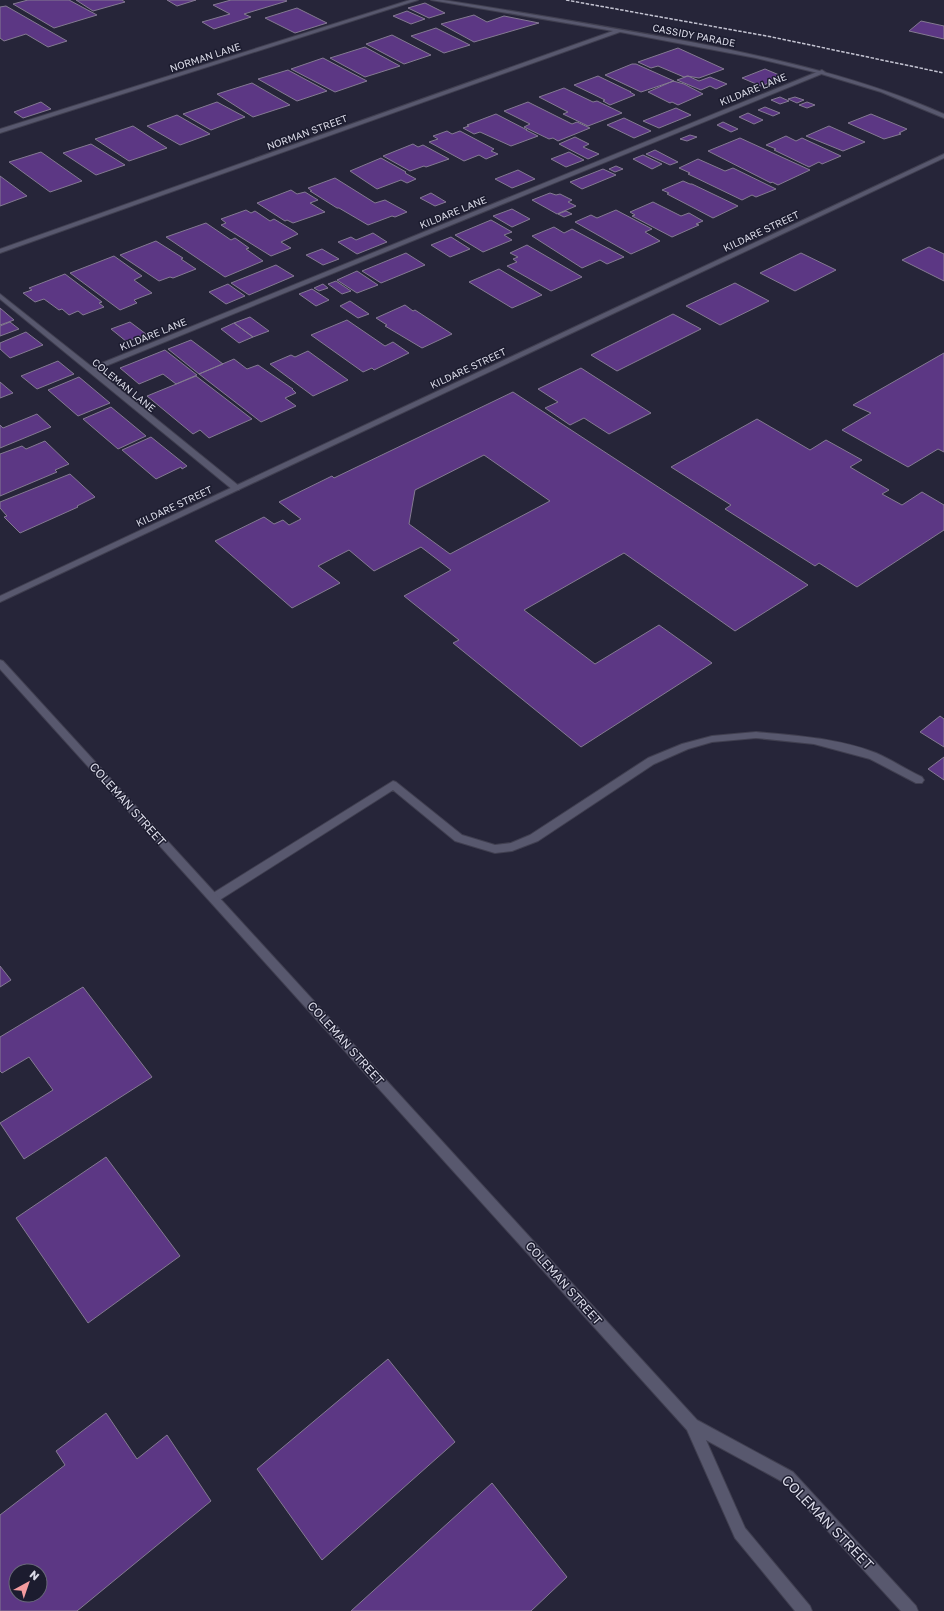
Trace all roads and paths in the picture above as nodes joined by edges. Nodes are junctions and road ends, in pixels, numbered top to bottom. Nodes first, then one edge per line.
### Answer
1 (415, 0) edge
2 (434, 0) edge
3 (620, 30) junction
4 (822, 72) junction
5 (944, 116) edge
6 (0, 131) edge
7 (944, 156) edge
8 (0, 250) edge
9 (0, 296) edge
10 (90, 370) junction
11 (236, 488) junction
12 (0, 599) edge
13 (0, 663) edge
14 (919, 780) dead end
15 (214, 898) junction
16 (692, 1425) junction
17 (805, 1611) edge
18 (911, 1611) edge

1 - 6 street, NORMAN LANE
2 - 3 street, CASSIDY PARADE
3 - 4 street, CASSIDY PARADE
3 - 8 street, NORMAN STREET
4 - 5 street, CASSIDY PARADE
4 - 10 street, KILDARE LANE
7 - 11 street, KILDARE STREET
9 - 10 street, COLEMAN LANE
10 - 11 street, COLEMAN LANE
11 - 12 street, KILDARE STREET
13 - 15 street, COLEMAN STREET
14 - 15 street
15 - 16 street, COLEMAN STREET
16 - 17 street, COLEMAN STREET
16 - 18 street, COLEMAN STREET

